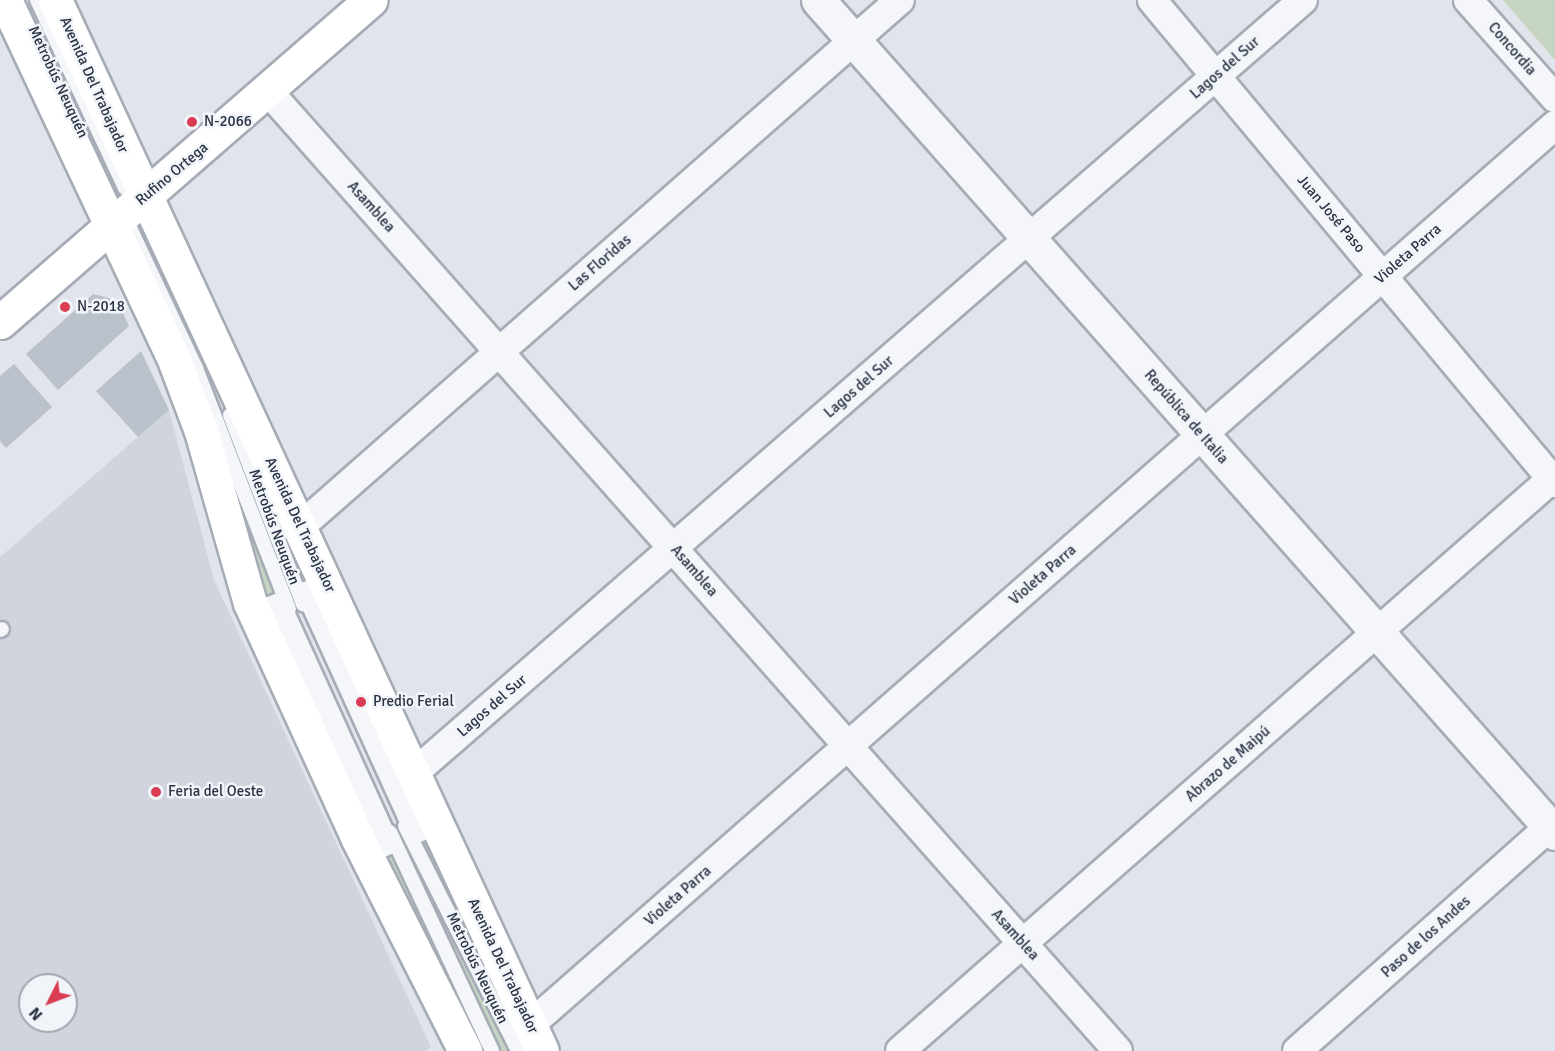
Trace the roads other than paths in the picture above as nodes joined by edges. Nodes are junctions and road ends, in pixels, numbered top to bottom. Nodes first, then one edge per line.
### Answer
1 (5, 0) edge
2 (19, 0) edge
3 (37, 0) edge
4 (55, 0) edge
5 (371, 0) edge
6 (818, 0) edge
7 (900, 0) edge
8 (1152, 0) edge
9 (1303, 0) edge
10 (1468, 0) edge
11 (854, 40) junction
12 (1216, 76) junction
13 (268, 91) junction
14 (1555, 98) edge
15 (1555, 125) edge
16 (129, 209) junction
17 (1029, 239) junction
18 (1383, 276) junction
19 (0, 322) edge
20 (500, 352) junction
21 (1203, 435) junction
22 (1554, 479) edge
23 (301, 526) junction
24 (674, 549) junction
25 (1377, 632) junction
26 (849, 746) junction
27 (414, 773) junction
28 (1553, 828) edge
29 (415, 832) joint
30 (376, 849) joint
31 (1023, 944) junction
32 (530, 1042) edge
33 (465, 1051) edge
34 (492, 1051) edge
35 (900, 1051) edge
36 (1118, 1051) edge
37 (1297, 1051) edge

1 - 16 main road, Avenida Del Trabajador
2 - 16 lane, Metrobús Neuquén
3 - 16 lane, Metrobús Neuquén
4 - 16 main road, Avenida Del Trabajador
5 - 13 main road, Rufino Ortega
6 - 11 street, República de Italia
7 - 11 street, Las Floridas
8 - 12 street, Juan José Paso
9 - 12 street, Lagos del Sur
10 - 14 street, Concordia
11 - 17 street, República de Italia
11 - 20 street, Las Floridas
12 - 17 street, Lagos del Sur
12 - 18 street, Juan José Paso
13 - 16 main road, Rufino Ortega
13 - 20 street, Asamblea
15 - 18 street, Violeta Parra
16 - 19 main road, Rufino Ortega
16 - 23 main road, Avenida Del Trabajador
16 - 32 lane, Metrobús Neuquén
16 - 33 main road, Avenida Del Trabajador
16 - 34 lane, Metrobús Neuquén
17 - 21 street, República de Italia
17 - 24 street, Lagos del Sur
18 - 21 street, Violeta Parra
18 - 22 street, Juan José Paso
20 - 23 street, Las Floridas
20 - 24 street, Asamblea
21 - 25 street, República de Italia
21 - 26 street, Violeta Parra
22 - 25 street, Abrazo de Maipú
23 - 27 main road, Avenida Del Trabajador
24 - 26 street, Asamblea
24 - 27 street, Lagos del Sur
25 - 28 street, República de Italia
25 - 31 street, Abrazo de Maipú
26 - 31 street, Asamblea
26 - 32 street, Violeta Parra
27 - 32 main road, Avenida Del Trabajador
28 - 37 street, Paso de los Andes
29 - 29 street
30 - 30 street
31 - 35 street, Abrazo de Maipú
31 - 36 street, Asamblea

